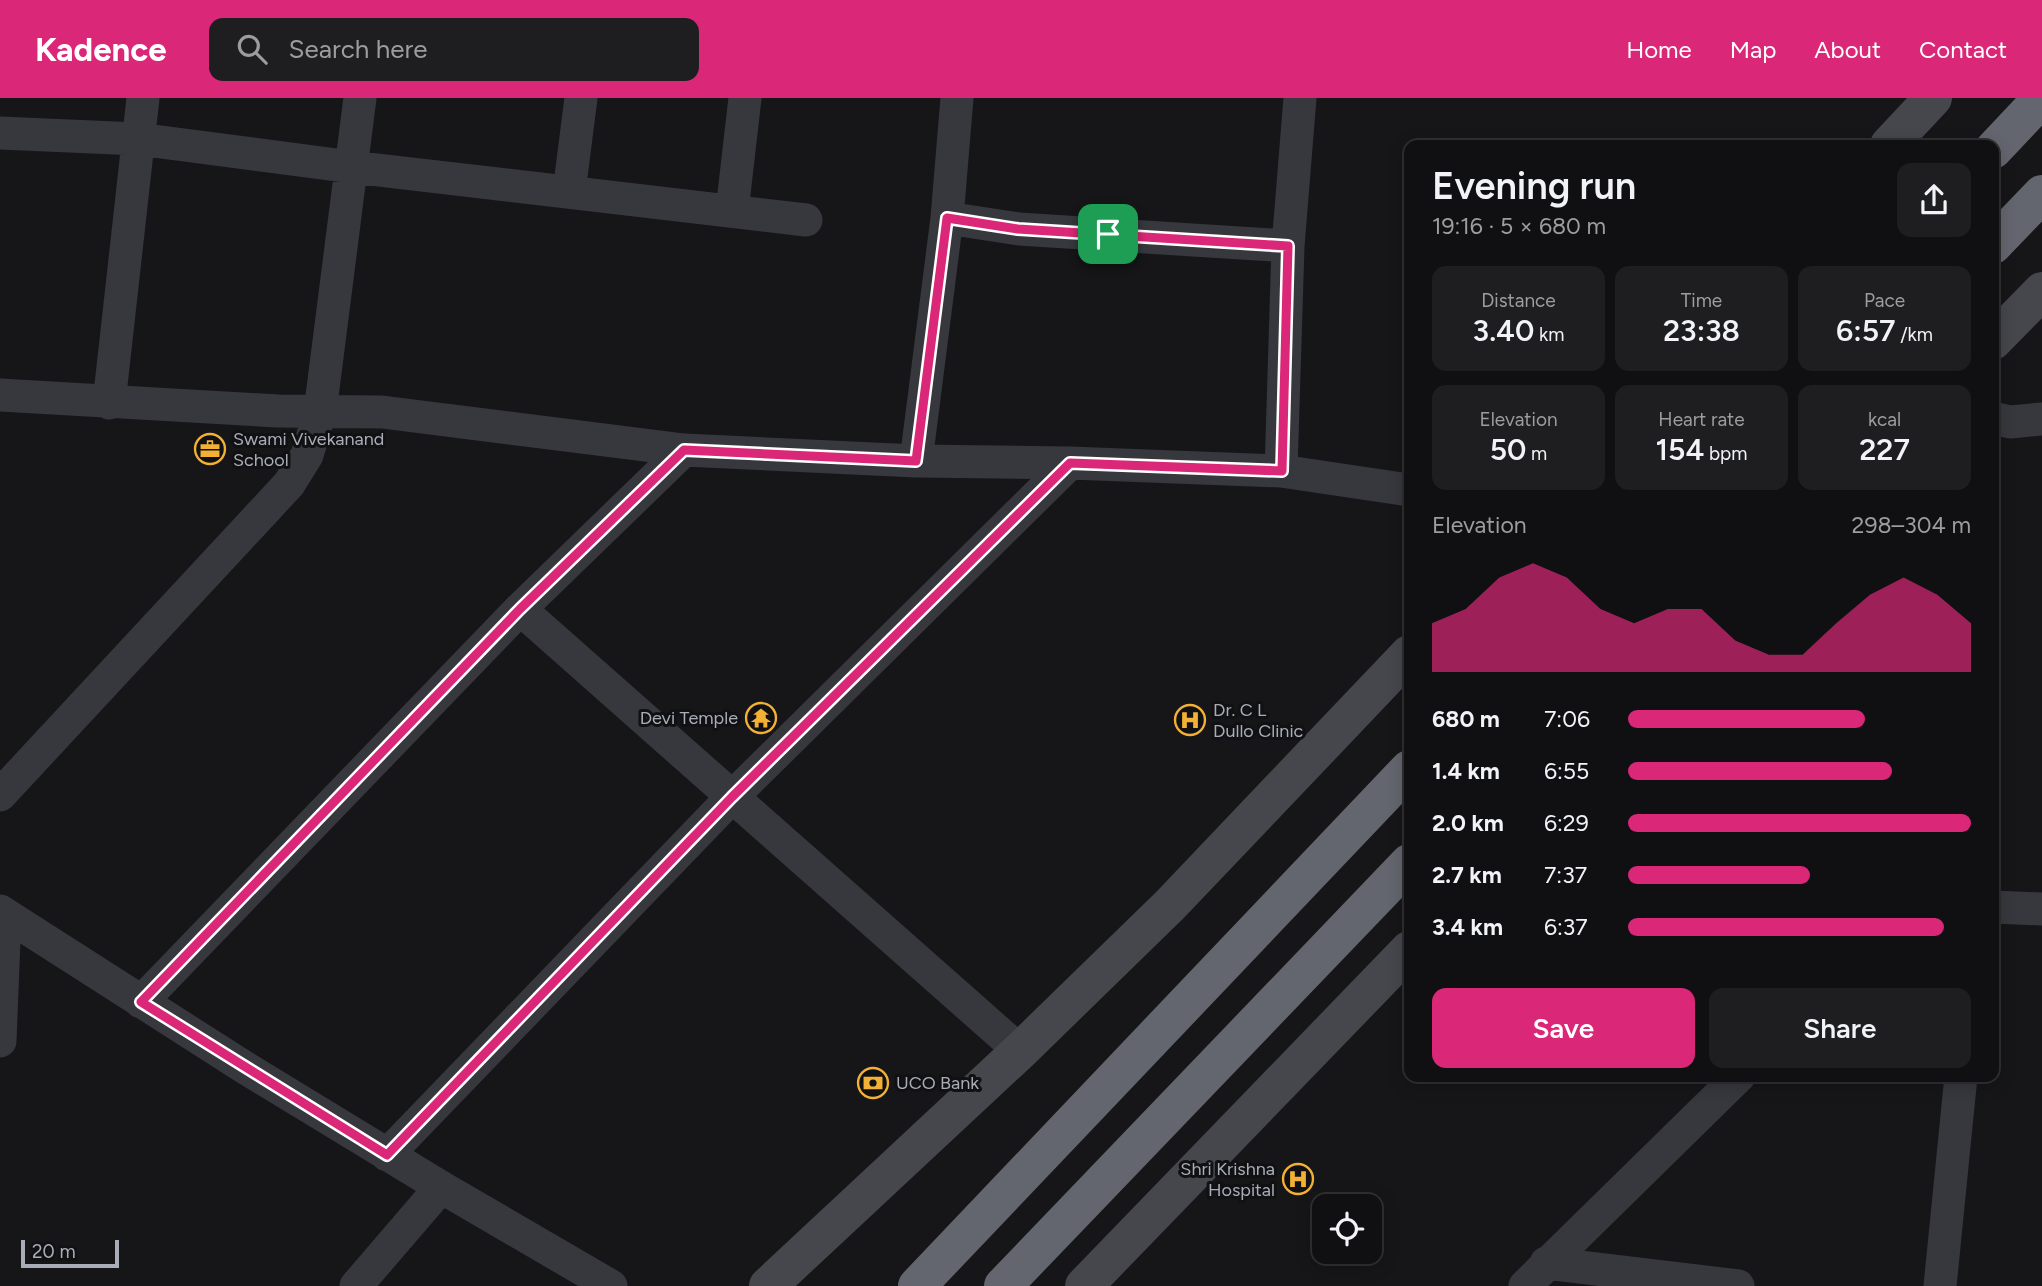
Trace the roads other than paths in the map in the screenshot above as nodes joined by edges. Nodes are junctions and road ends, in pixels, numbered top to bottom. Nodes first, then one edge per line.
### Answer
1 (143, 98) edge
2 (360, 98) edge
3 (581, 98) edge
4 (745, 98) edge
5 (957, 98) edge
6 (1300, 98) edge
7 (1933, 98) edge
8 (2042, 98) edge
9 (0, 133) edge
10 (138, 139) junction
11 (1894, 140) edge
12 (1999, 144) edge
13 (352, 167) junction
14 (569, 192) junction
15 (2042, 194) edge
16 (732, 211) junction
17 (947, 218) junction
18 (806, 220) dead end
19 (1999, 240) edge
20 (1288, 246) junction
21 (2042, 290) edge
22 (1999, 335) edge
23 (0, 395) edge
24 (109, 403) junction
25 (320, 412) junction
26 (1999, 419) edge
27 (2042, 419) edge
28 (684, 450) junction
29 (916, 461) junction
30 (1070, 463) junction
31 (1282, 471) junction
32 (1404, 489) edge
33 (520, 609) junction
34 (1404, 659) edge
35 (1404, 774) edge
36 (0, 794) edge
37 (732, 797) junction
38 (1404, 868) edge
39 (1999, 907) edge
40 (2042, 909) edge
41 (3, 913) edge
42 (1404, 955) edge
43 (141, 1002) junction
44 (0, 1041) edge
45 (1020, 1051) junction
46 (1733, 1082) edge
47 (1960, 1082) edge
48 (387, 1155) junction
49 (441, 1187) junction
50 (1536, 1274) edge
51 (356, 1286) edge
52 (611, 1286) edge
53 (768, 1286) edge
54 (917, 1286) edge
55 (1003, 1286) edge
56 (1084, 1286) edge
57 (1738, 1286) edge
58 (1940, 1286) edge

1 - 10 street
2 - 13 street
3 - 14 street
4 - 16 street
5 - 17 street
6 - 20 street
7 - 11 street
8 - 12 highway
9 - 10 street
10 - 13 street
10 - 24 street
13 - 14 street
13 - 25 street
14 - 16 street
15 - 19 highway
16 - 18 street
17 - 20 street
17 - 29 street
20 - 31 street
21 - 22 street
23 - 24 street
24 - 25 street
25 - 28 street
25 - 36 street
26 - 27 street
28 - 29 street
28 - 33 street
29 - 30 street
30 - 31 street
30 - 37 street
31 - 32 street
33 - 37 street
33 - 43 street
34 - 45 street
35 - 54 highway
37 - 45 street
37 - 48 street
38 - 55 highway
39 - 40 street
41 - 43 street
41 - 44 street
42 - 56 street
43 - 48 street
45 - 53 street
46 - 50 street
47 - 58 street
48 - 49 street
49 - 51 street
49 - 52 street
50 - 57 street

